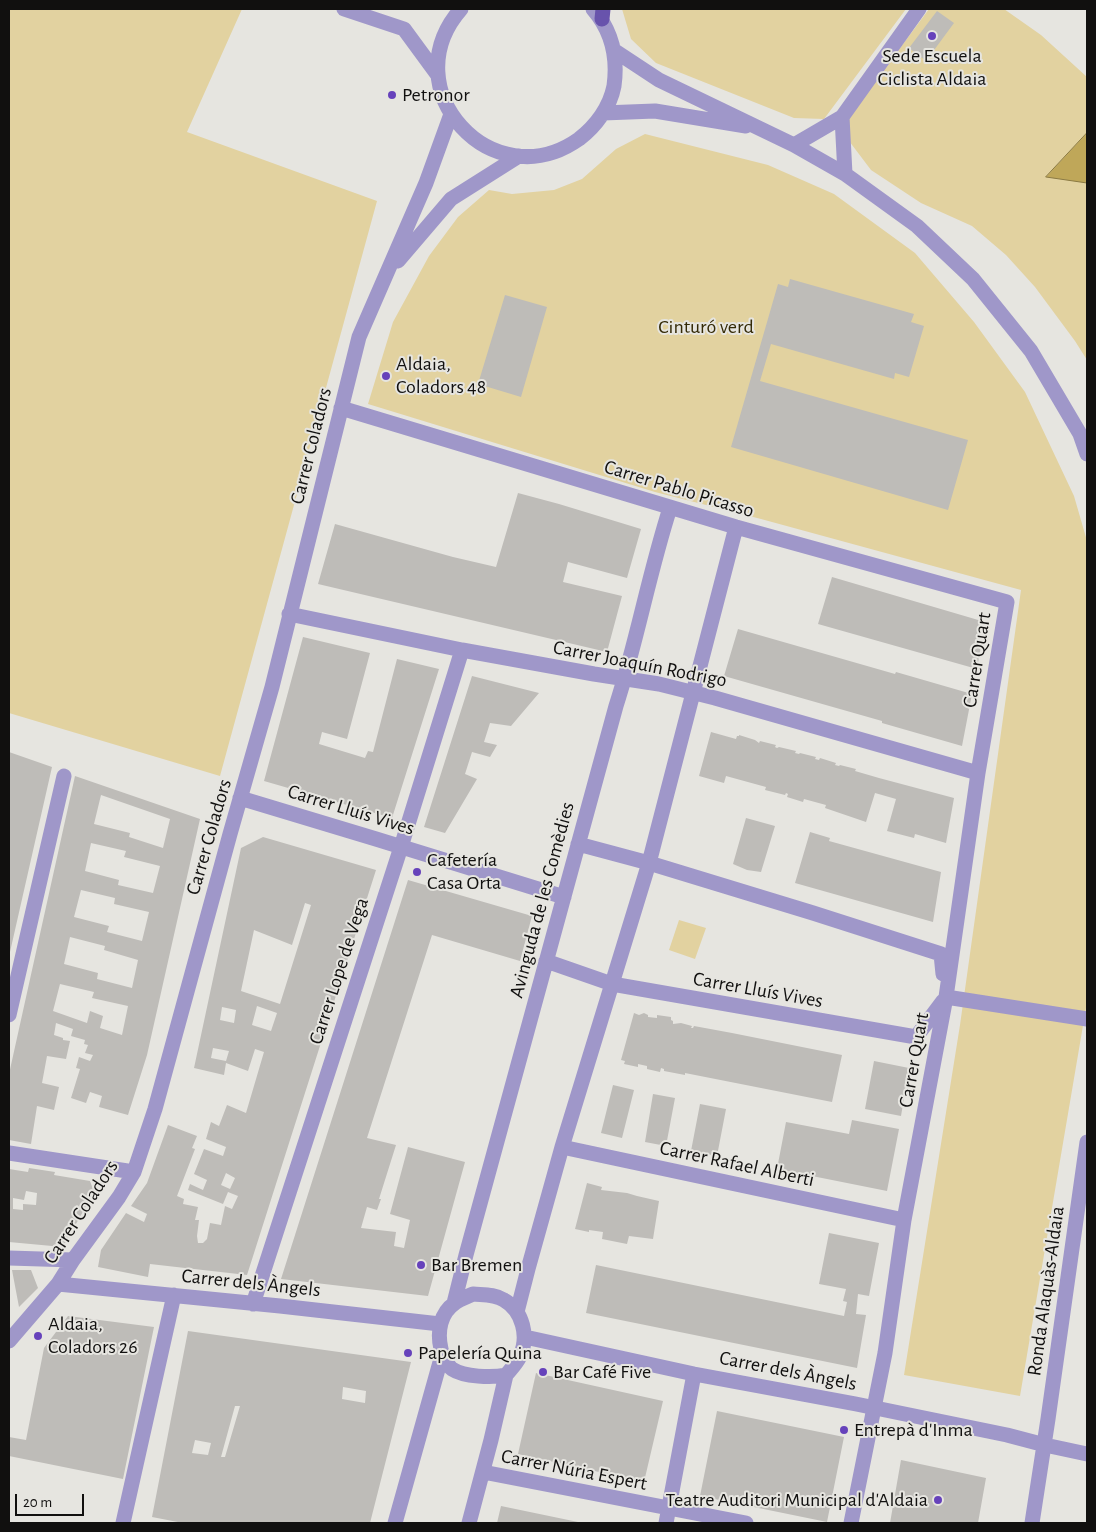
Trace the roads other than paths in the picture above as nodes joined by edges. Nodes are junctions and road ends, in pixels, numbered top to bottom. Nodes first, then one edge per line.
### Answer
1 (344, 9) edge
2 (461, 9) edge
3 (919, 9) edge
4 (599, 12) edge
5 (615, 51) junction
6 (437, 74) junction
7 (603, 113) junction
8 (451, 114) junction
9 (842, 118) junction
10 (764, 129) junction
11 (794, 145) junction
12 (519, 156) junction
13 (844, 174) junction
14 (387, 273) junction
15 (341, 408) junction
16 (1087, 454) edge
17 (670, 508) junction
18 (736, 528) junction
19 (1007, 602) joint
20 (289, 614) junction
21 (462, 650) junction
22 (624, 680) junction
23 (693, 692) junction
24 (978, 773) junction
25 (64, 776) dead end
26 (240, 798) junction
27 (578, 844) junction
28 (401, 847) junction
29 (649, 864) junction
30 (564, 897) junction
31 (546, 961) junction
32 (612, 984) junction
33 (946, 998) junction
34 (9, 1015) edge
35 (1087, 1019) edge
36 (1087, 1142) edge
37 (562, 1148) junction
38 (9, 1154) edge
39 (134, 1172) junction
40 (904, 1220) junction
41 (9, 1258) edge
42 (73, 1260) junction
43 (58, 1284) junction
44 (174, 1295) junction
45 (454, 1303) junction
46 (253, 1304) junction
47 (517, 1312) junction
48 (440, 1324) junction
49 (525, 1337) junction
50 (9, 1341) edge
51 (442, 1355) junction
52 (694, 1374) junction
53 (506, 1375) junction
54 (874, 1408) junction
55 (1045, 1445) junction
56 (1087, 1454) edge
57 (483, 1472) junction
58 (667, 1516) edge
59 (123, 1523) edge
60 (395, 1523) edge
61 (469, 1523) edge
62 (746, 1523) edge
63 (851, 1523) edge
64 (1032, 1523) edge

1 - 6 street
2 - 6 street
3 - 9 street
4 - 5 street
5 - 7 street
5 - 10 street
6 - 8 street
7 - 10 street
7 - 12 street
8 - 12 street
8 - 14 street, Carrer Coladors
9 - 11 street
9 - 13 street
10 - 11 street
11 - 13 street
12 - 14 street
13 - 16 street
14 - 15 street, Carrer Coladors
15 - 17 street, Carrer Pablo Picasso
15 - 20 street, Carrer Coladors
17 - 18 street, Carrer Pablo Picasso
17 - 22 street, Avinguda de les Comèdies
18 - 19 street, Carrer Pablo Picasso
18 - 23 street
19 - 24 street, Carrer Quart
20 - 21 street, Carrer Joaquín Rodrigo
20 - 26 street, Carrer Coladors
21 - 22 street, Carrer Joaquín Rodrigo
21 - 28 street, Carrer Lope de Vega
22 - 23 street, Carrer Joaquín Rodrigo
22 - 27 street, Avinguda de les Comèdies
23 - 24 street, Carrer Joaquín Rodrigo
23 - 29 street
24 - 33 street, Carrer Quart
25 - 34 street
26 - 28 street, Carrer Lluís Vives
26 - 39 street, Carrer Coladors
27 - 29 street
27 - 30 street, Avinguda de les Comèdies
28 - 30 street, Carrer Lluís Vives
28 - 46 street, Carrer Lope de Vega
29 - 32 street
29 - 33 street
30 - 31 street, Avinguda de les Comèdies
31 - 32 street, Carrer Lluís Vives
31 - 45 street, Avinguda de les Comèdies
32 - 33 street, Carrer Lluís Vives
32 - 37 street
33 - 35 street
33 - 40 street, Carrer Quart
36 - 55 street, Ronda Alaquàs-Aldaia
37 - 40 street, Carrer Rafael Alberti
37 - 47 street
38 - 39 street
39 - 42 street, Carrer Coladors
40 - 54 street, Carrer Quart
41 - 42 street
42 - 43 street, Carrer Coladors
43 - 44 street, Carrer dels Àngels
43 - 50 street, Carrer Coladors
44 - 46 street, Carrer dels Àngels
44 - 59 street
45 - 47 street
45 - 48 street
46 - 48 street, Carrer dels Àngels
47 - 49 street
48 - 51 street
49 - 52 street, Carrer dels Àngels
49 - 53 street
51 - 53 street
51 - 60 street
52 - 54 street, Carrer dels Àngels
52 - 58 street
53 - 57 street
54 - 55 street, Carrer dels Àngels
54 - 63 street, Carrer Quart
55 - 56 street, Carrer dels Àngels
55 - 64 street, Ronda Alaquàs-Aldaia
57 - 58 street, Carrer Núria Espert
57 - 61 street
58 - 62 street, Carrer Núria Espert

